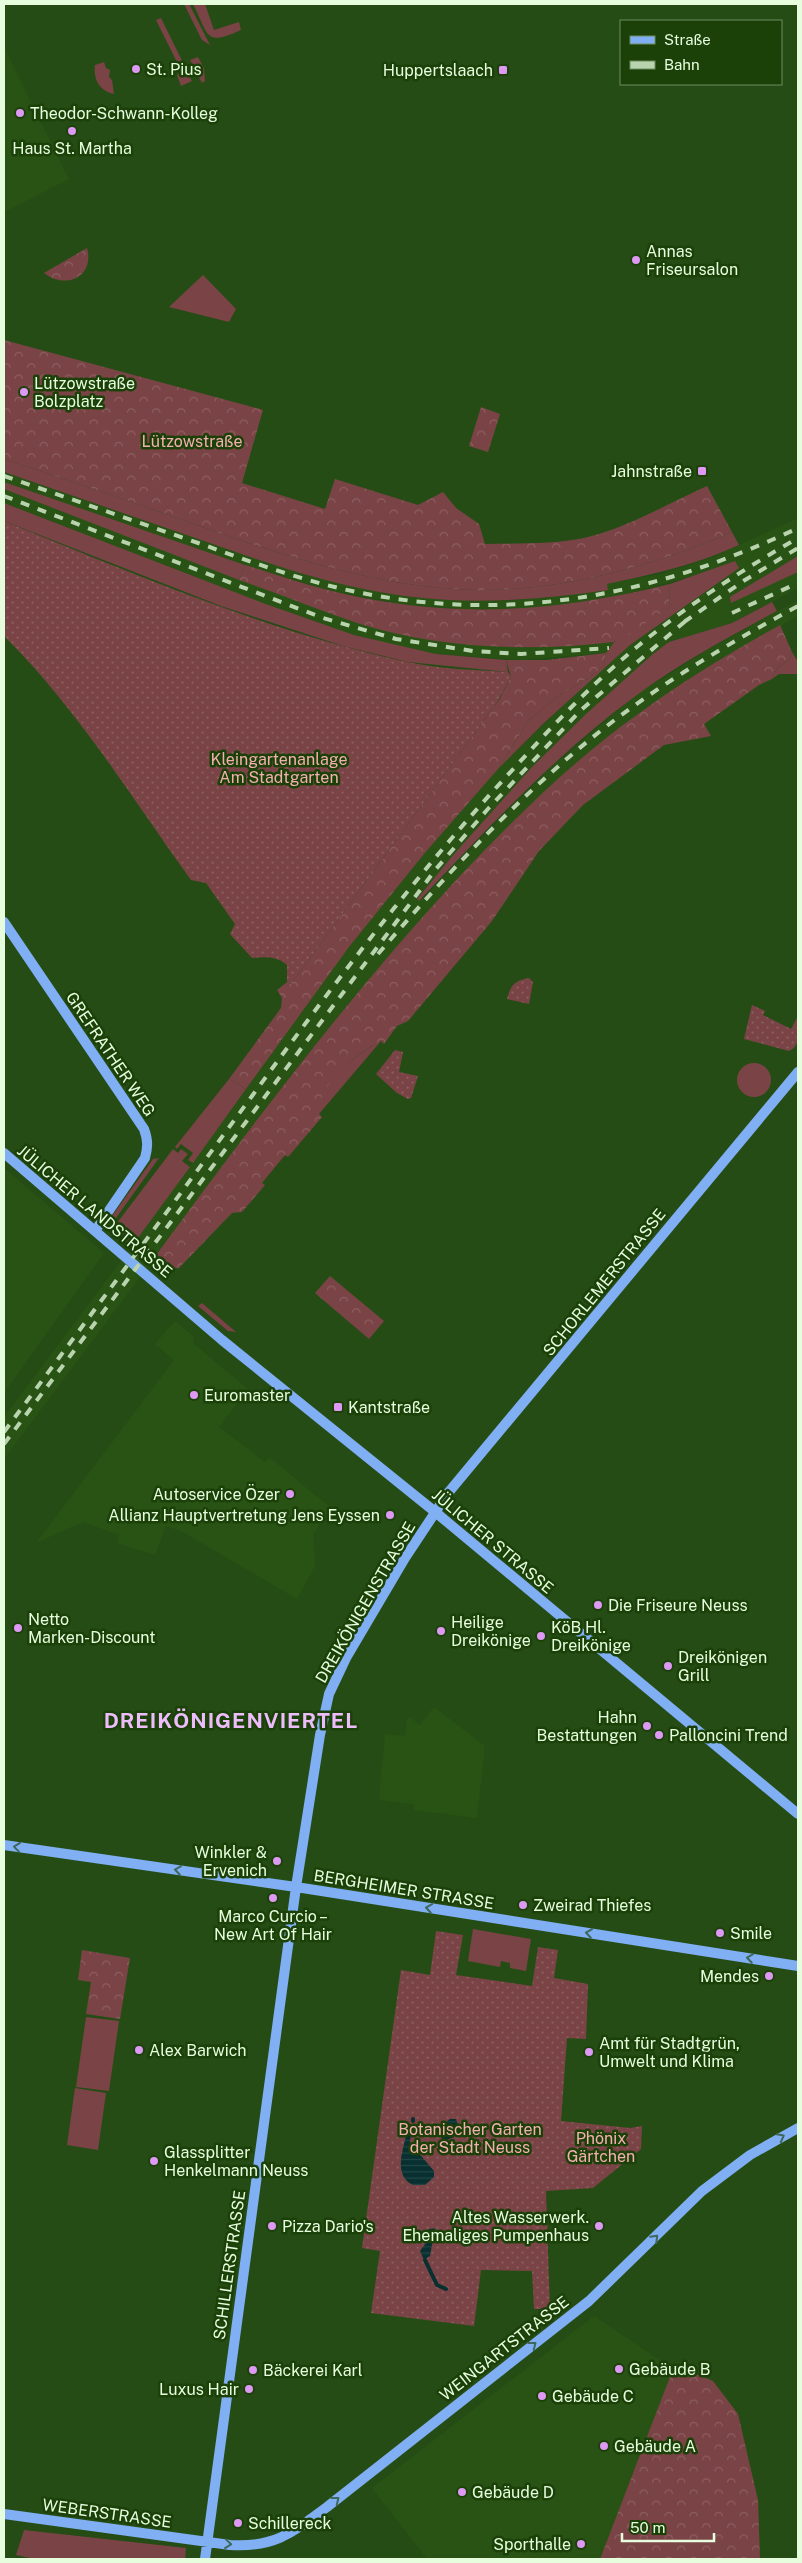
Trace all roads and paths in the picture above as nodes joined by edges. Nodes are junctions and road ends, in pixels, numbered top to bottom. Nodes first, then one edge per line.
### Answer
1 (4, 922) edge
2 (798, 1072) edge
3 (4, 1153) edge
4 (95, 1231) junction
5 (167, 1292) joint
6 (434, 1512) junction
7 (798, 1814) edge
8 (4, 1845) edge
9 (296, 1886) junction
10 (798, 1966) edge
11 (798, 2128) edge
12 (4, 2514) edge
13 (207, 2541) junction
14 (205, 2559) edge

1 - 4 main road, GREFRATHER WEG
2 - 6 main road, SCHORLEMERSTRASSE
3 - 4 main road, JÜLICHER LANDSTRASSE
4 - 5 main road, JÜLICHER LANDSTRASSE
5 - 6 main road, JÜLICHER STRASSE
6 - 7 main road, JÜLICHER STRASSE
6 - 9 main road, DREIKÖNIGENSTRASSE
9 -> 8 main road, BERGHEIMER STRASSE
10 -> 9 main road, BERGHEIMER STRASSE
9 - 13 main road, SCHILLERSTRASSE
13 -> 11 main road, WEINGARTSTRASSE
12 - 13 main road, WEBERSTRASSE
13 - 14 main road, SCHILLERSTRASSE

